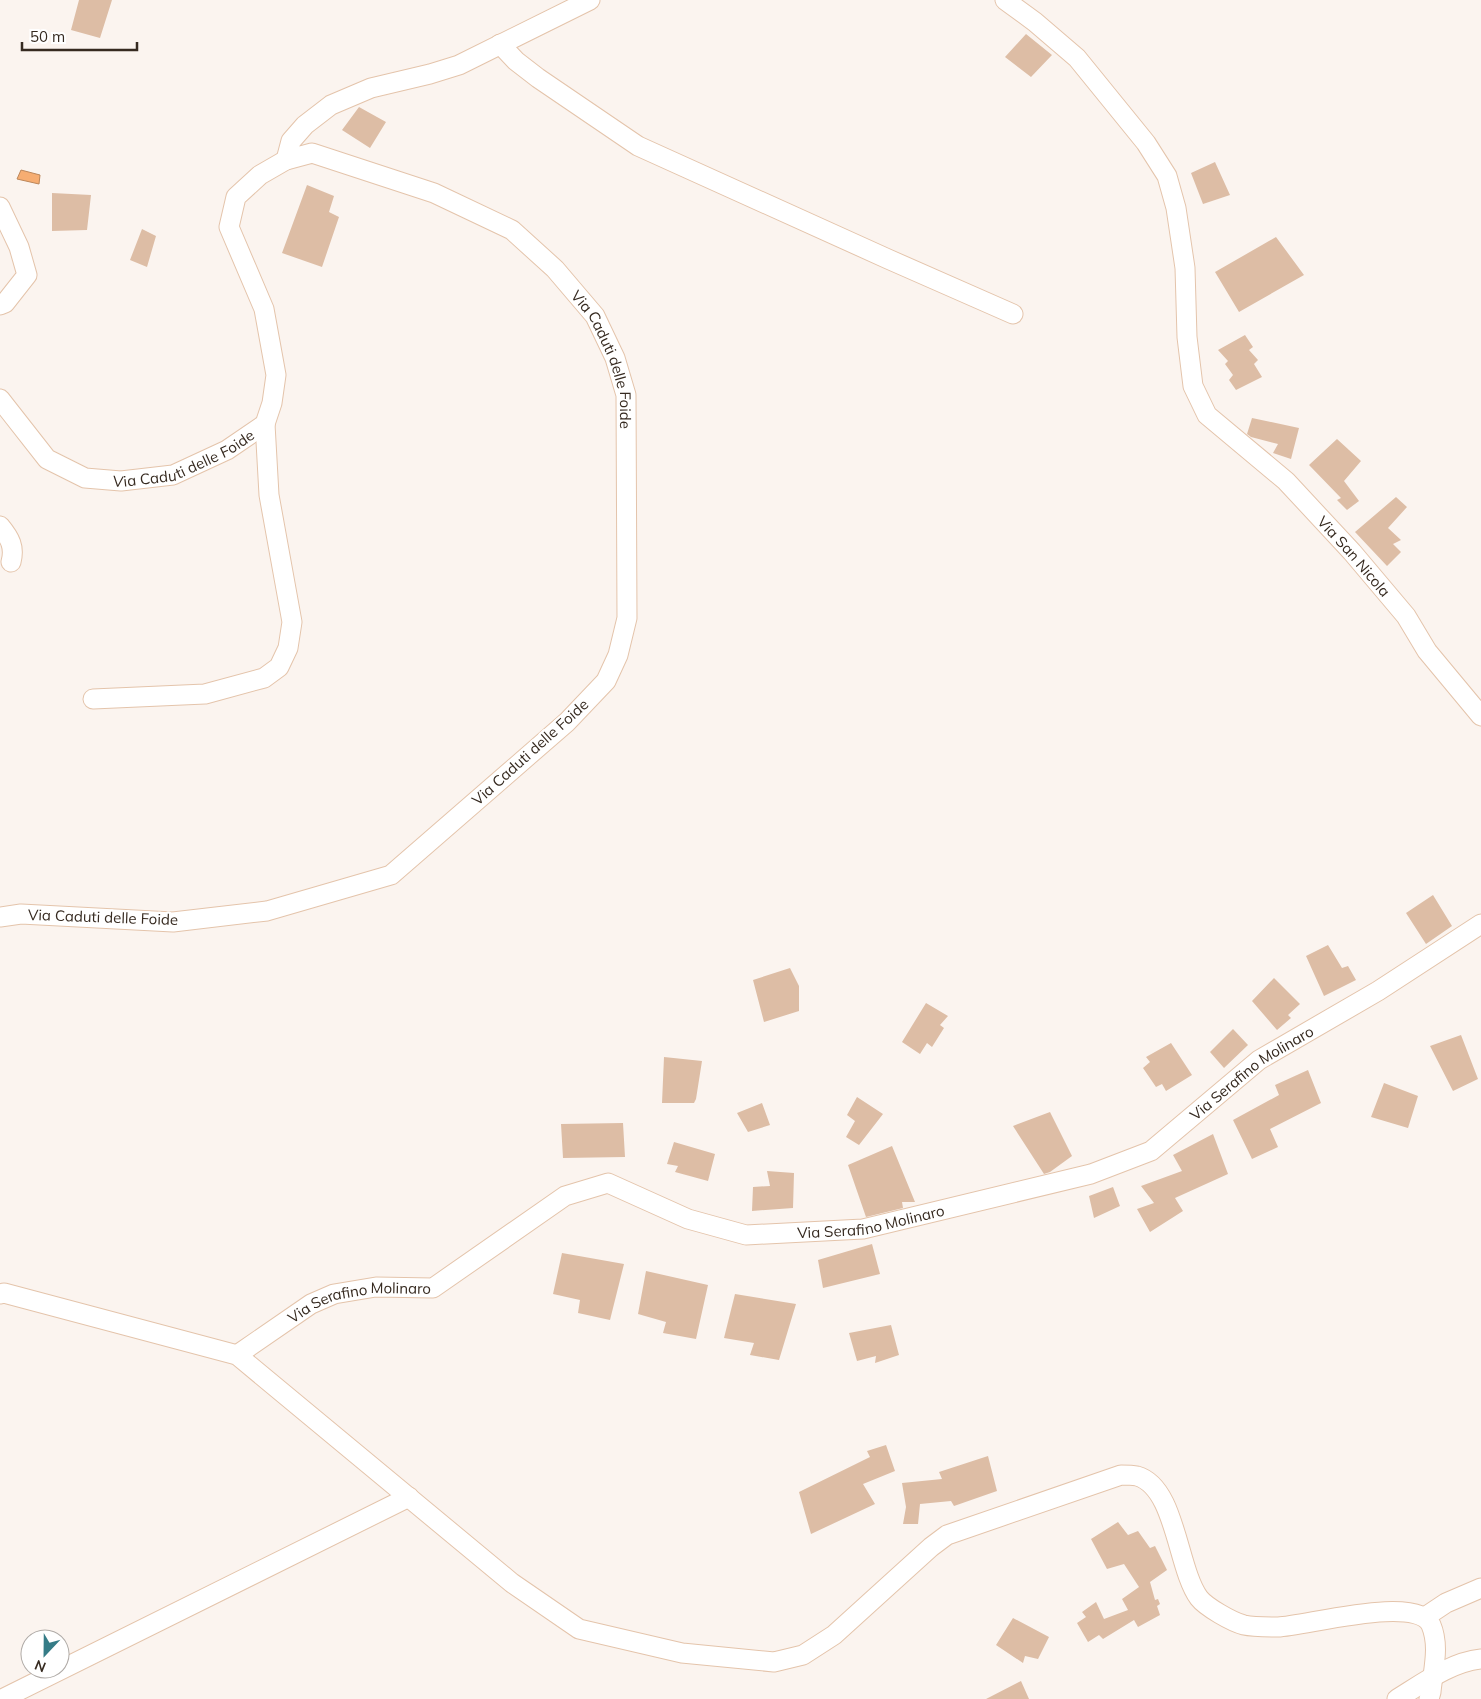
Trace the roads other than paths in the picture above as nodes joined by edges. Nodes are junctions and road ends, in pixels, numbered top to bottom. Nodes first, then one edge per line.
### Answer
1 (590, 0) edge
2 (1005, 0) edge
3 (500, 44) junction
4 (286, 160) junction
5 (0, 207) edge
6 (0, 305) edge
7 (1013, 314) dead end
8 (0, 399) edge
9 (264, 424) junction
10 (0, 526) edge
11 (11, 562) dead end
12 (94, 699) dead end
13 (1481, 716) edge
14 (0, 917) edge
15 (1481, 924) edge
16 (0, 1294) edge
17 (237, 1355) junction
18 (409, 1497) junction
19 (1481, 1588) edge
20 (1425, 1617) junction
21 (1481, 1659) edge
22 (1433, 1677) junction
23 (2, 1699) edge
24 (1398, 1699) edge
25 (1429, 1699) edge

1 - 3 street
2 - 13 street, Via San Nicola
3 - 4 street
3 - 7 street
4 - 9 street, Via Caduti delle Foide
4 - 14 street, Via Caduti delle Foide
5 - 6 street
8 - 9 street, Via Caduti delle Foide
9 - 12 street
10 - 11 street
15 - 17 street, Via Serafino Molinaro
16 - 17 street
17 - 18 street
18 - 20 street
18 - 23 street
19 - 20 street
20 - 22 street
21 - 22 street
22 - 24 street
22 - 25 street

